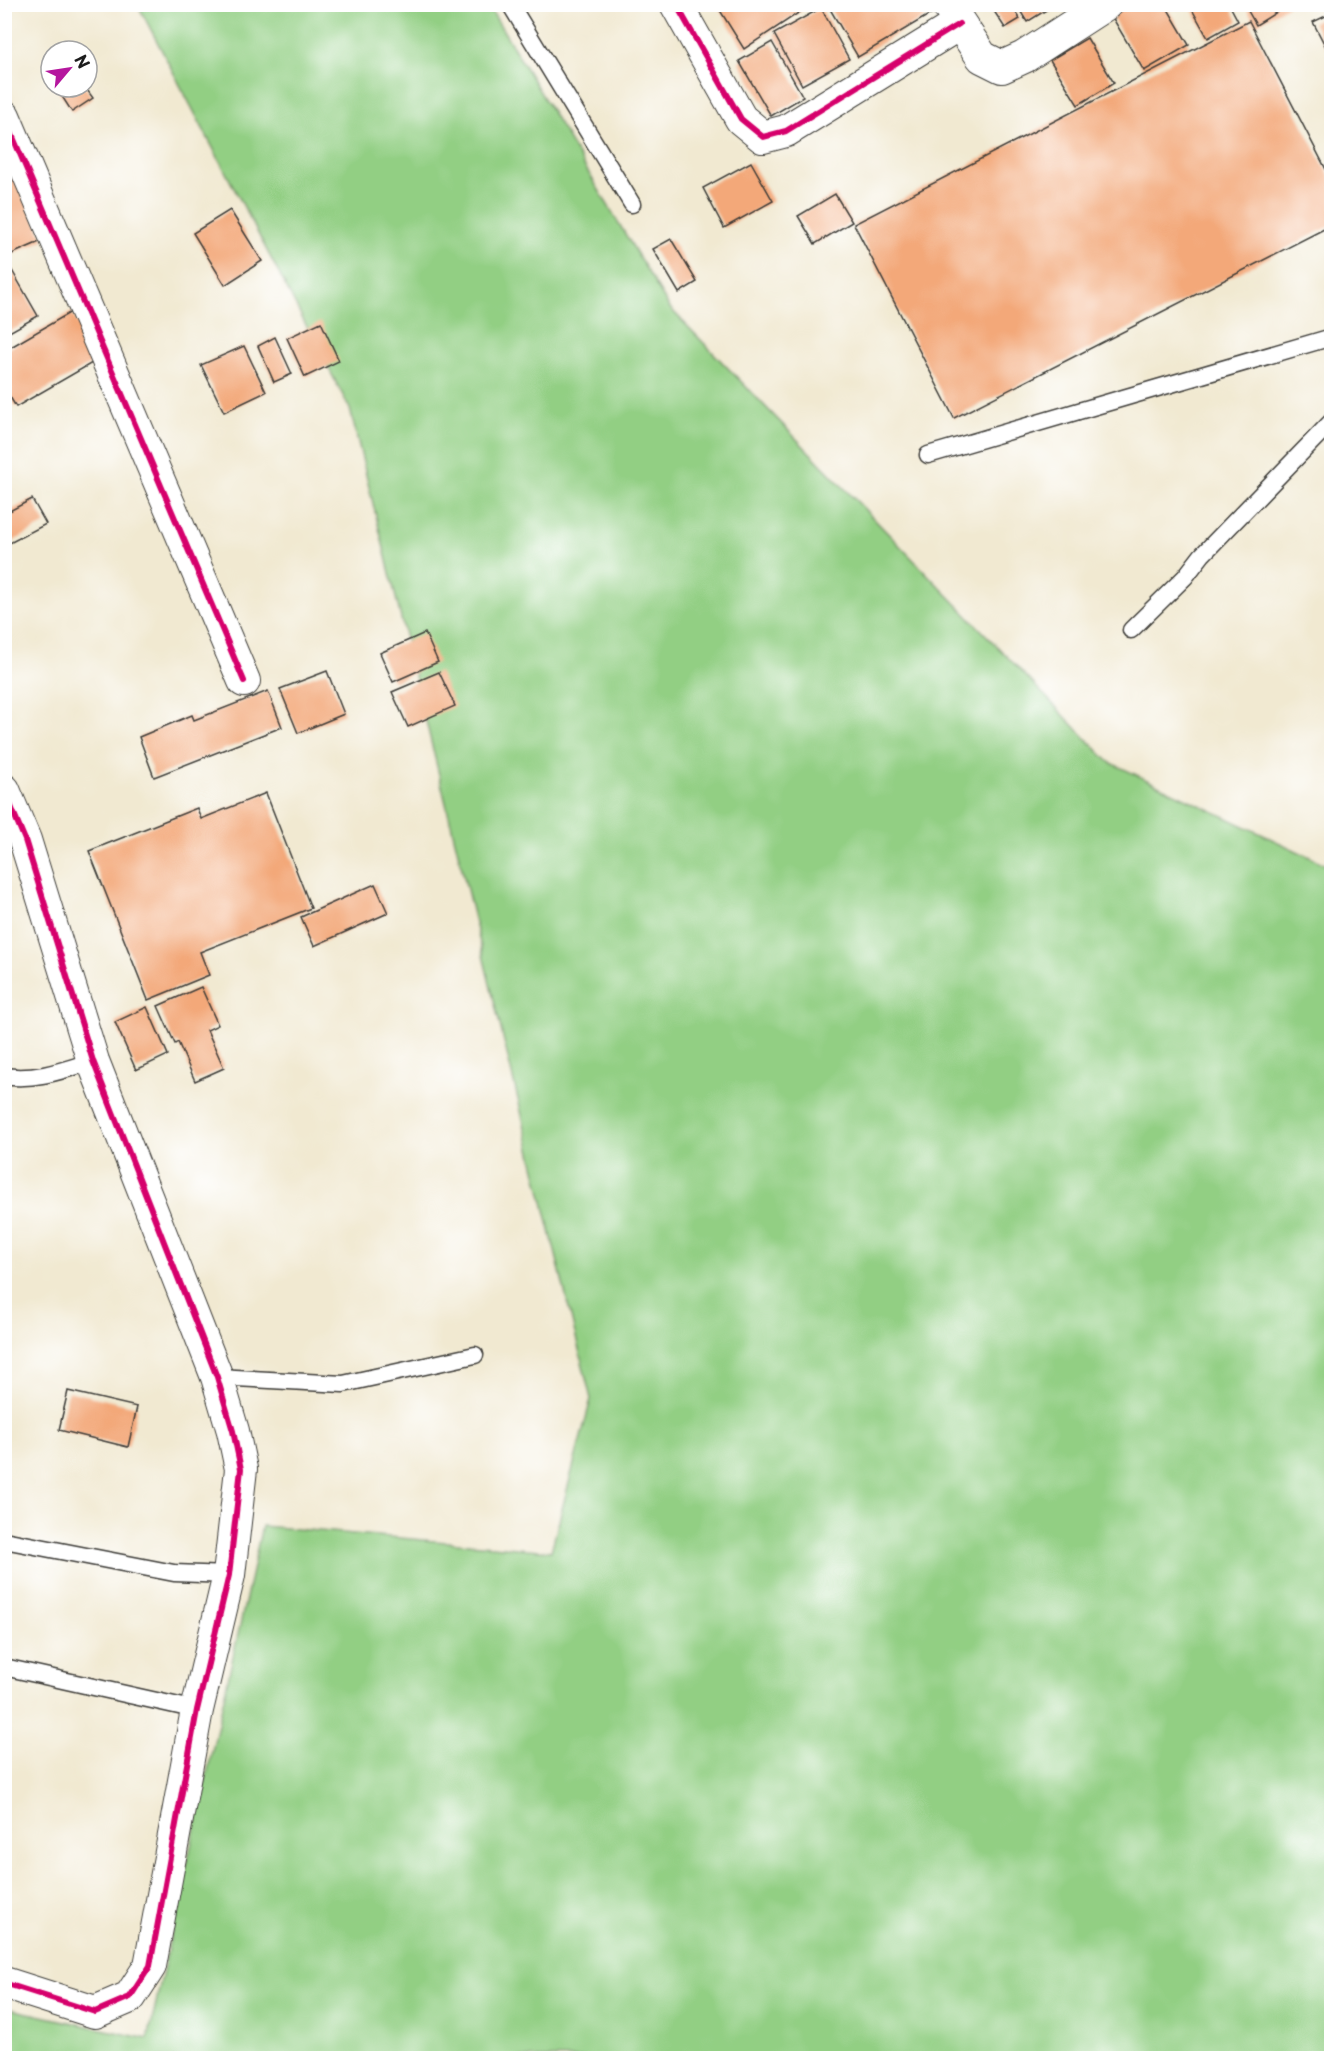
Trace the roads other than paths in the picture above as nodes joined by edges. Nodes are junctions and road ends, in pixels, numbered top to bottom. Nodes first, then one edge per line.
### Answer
1 (510, 4) edge
2 (676, 4) edge
3 (1106, 4) edge
4 (953, 14) edge
5 (4, 116) edge
6 (632, 204) dead end
7 (1332, 337) edge
8 (1332, 421) edge
9 (928, 455) dead end
10 (1131, 630) dead end
11 (244, 681) dead end
12 (4, 790) edge
13 (93, 1061) junction
14 (4, 1076) edge
15 (475, 1355) dead end
16 (217, 1377) junction
17 (4, 1540) edge
18 (229, 1575) junction
19 (4, 1666) edge
20 (197, 1710) junction
21 (4, 1983) edge

1 - 6 lane
2 - 4 street
3 - 4 street
5 - 11 street
7 - 9 lane
8 - 10 lane
12 - 13 street
13 - 14 lane
13 - 16 street
15 - 16 lane
16 - 18 street
17 - 18 lane
18 - 20 street
19 - 20 lane
20 - 21 street

